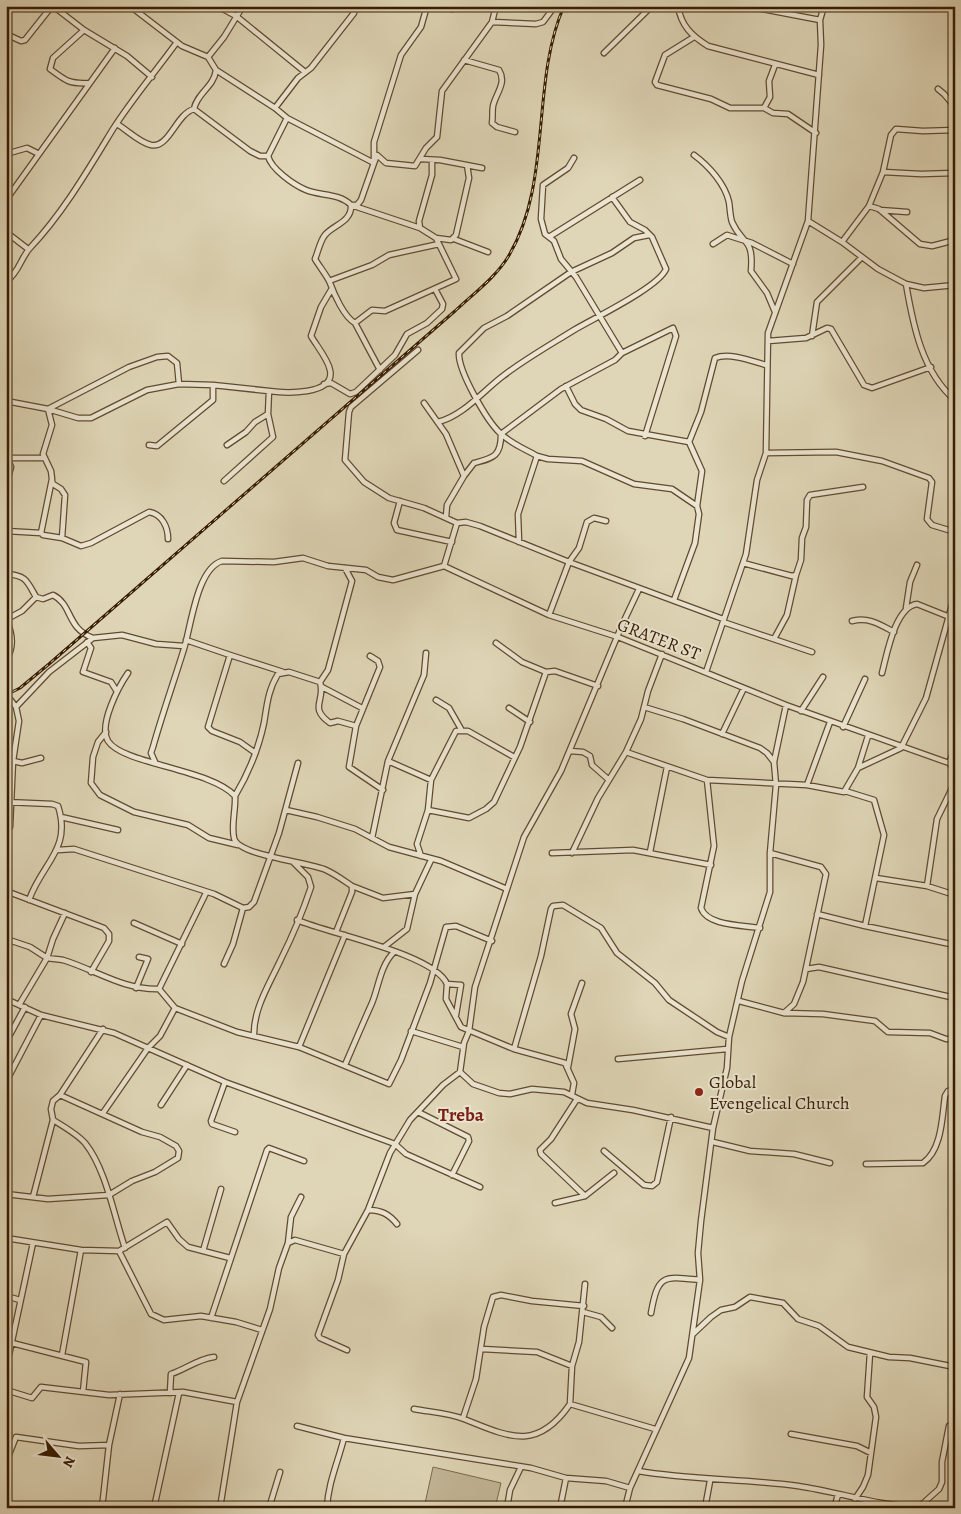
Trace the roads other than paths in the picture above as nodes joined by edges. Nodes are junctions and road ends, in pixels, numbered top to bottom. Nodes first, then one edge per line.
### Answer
1 (52, 6) edge
2 (130, 6) edge
3 (217, 6) edge
4 (243, 6) edge
5 (427, 6) edge
6 (437, 6) edge
7 (467, 6) edge
8 (496, 6) edge
9 (555, 6) edge
10 (652, 6) edge
11 (678, 6) edge
12 (746, 6) edge
13 (824, 6) edge
14 (354, 13) dead end
15 (236, 16) junction
16 (820, 20) junction
17 (492, 22) junction
18 (84, 30) junction
19 (6, 34) edge
20 (694, 38) junction
21 (177, 42) junction
22 (115, 48) junction
23 (604, 54) dead end
24 (208, 57) junction
25 (464, 60) junction
26 (775, 64) junction
27 (216, 70) junction
28 (305, 72) junction
29 (819, 76) junction
30 (152, 77) junction
31 (89, 83) junction
32 (938, 89) dead end
33 (275, 108) junction
34 (764, 108) junction
35 (955, 108) edge
36 (194, 109) junction
37 (287, 118) junction
38 (117, 124) junction
39 (955, 130) edge
40 (515, 132) dead end
41 (816, 133) junction
42 (6, 154) edge
43 (39, 154) junction
44 (694, 155) dead end
45 (268, 156) junction
46 (574, 158) dead end
47 (421, 159) junction
48 (432, 160) junction
49 (374, 163) junction
50 (467, 165) junction
51 (482, 168) dead end
52 (883, 172) junction
53 (955, 173) edge
54 (640, 180) dead end
55 (612, 197) junction
56 (6, 200) edge
57 (351, 206) junction
58 (869, 206) junction
59 (878, 210) junction
60 (907, 212) dead end
61 (808, 221) junction
62 (420, 228) junction
63 (6, 232) edge
64 (650, 235) junction
65 (436, 238) junction
66 (549, 238) junction
67 (454, 239) junction
68 (955, 240) edge
69 (748, 242) junction
70 (842, 242) junction
71 (439, 244) junction
72 (714, 244) dead end
73 (28, 249) junction
74 (488, 252) dead end
75 (862, 257) junction
76 (793, 264) junction
77 (571, 272) junction
78 (330, 281) junction
79 (6, 282) edge
80 (906, 284) junction
81 (955, 285) edge
82 (434, 289) junction
83 (331, 290) junction
84 (775, 312) junction
85 (598, 315) junction
86 (355, 323) junction
87 (812, 336) junction
88 (768, 341) junction
89 (418, 350) dead end
90 (622, 353) junction
91 (766, 365) junction
92 (931, 367) junction
93 (380, 370) junction
94 (179, 384) junction
95 (324, 384) junction
96 (213, 385) junction
97 (566, 386) junction
98 (269, 391) junction
99 (477, 397) junction
100 (955, 400) edge
101 (6, 401) edge
102 (424, 403) dead end
103 (48, 409) junction
104 (268, 414) junction
105 (438, 422) junction
106 (501, 434) junction
107 (645, 436) junction
108 (689, 442) junction
109 (150, 445) dead end
110 (227, 445) dead end
111 (766, 453) junction
112 (8, 456) edge
113 (537, 456) junction
114 (45, 458) junction
115 (464, 476) junction
116 (52, 479) junction
117 (224, 481) dead end
118 (6, 485) edge
119 (862, 487) dead end
120 (400, 501) junction
121 (697, 506) junction
122 (446, 517) junction
123 (606, 521) dead end
124 (457, 523) junction
125 (6, 530) edge
126 (955, 532) edge
127 (41, 533) junction
128 (62, 538) junction
129 (168, 539) dead end
130 (452, 542) junction
131 (519, 542) junction
132 (570, 562) junction
133 (743, 564) junction
134 (917, 565) dead end
135 (444, 566) junction
136 (345, 568) junction
137 (6, 574) edge
138 (796, 575) junction
139 (639, 589) junction
140 (955, 594) edge
141 (36, 597) junction
142 (674, 600) junction
143 (906, 608) junction
144 (549, 615) junction
145 (947, 616) junction
146 (6, 619) edge
147 (723, 621) junction
148 (852, 621) dead end
149 (894, 632) junction
150 (618, 637) junction
151 (94, 638) junction
152 (774, 639) junction
153 (186, 640) junction
154 (87, 642) junction
155 (496, 643) dead end
156 (184, 646) junction
157 (812, 652) dead end
158 (426, 653) dead end
159 (662, 654) junction
160 (230, 655) junction
161 (370, 656) dead end
162 (6, 660) edge
163 (285, 672) junction
164 (546, 672) junction
165 (706, 672) junction
166 (128, 673) dead end
167 (882, 673) dead end
168 (823, 677) dead end
169 (865, 679) dead end
170 (321, 685) junction
171 (598, 686) junction
172 (744, 688) junction
173 (116, 690) junction
174 (6, 694) edge
175 (436, 700) dead end
176 (6, 705) edge
177 (15, 705) junction
178 (786, 705) junction
179 (644, 707) junction
180 (362, 708) junction
181 (509, 708) dead end
182 (802, 711) junction
183 (530, 722) junction
184 (830, 722) junction
185 (356, 726) junction
186 (843, 727) junction
187 (461, 729) junction
188 (106, 732) junction
189 (722, 734) junction
190 (868, 736) junction
191 (902, 748) junction
192 (955, 748) edge
193 (570, 751) junction
194 (254, 752) junction
195 (626, 752) junction
196 (514, 757) junction
197 (41, 758) dead end
198 (13, 761) junction
199 (155, 762) junction
200 (388, 762) junction
201 (774, 762) junction
202 (298, 763) dead end
203 (949, 763) junction
204 (667, 767) junction
205 (858, 768) junction
206 (955, 770) edge
207 (431, 780) junction
208 (609, 780) junction
209 (707, 780) junction
210 (955, 782) edge
211 (776, 785) junction
212 (807, 785) junction
213 (382, 790) junction
214 (845, 792) junction
215 (235, 796) junction
216 (9, 803) edge
217 (286, 810) junction
218 (428, 810) junction
219 (61, 817) junction
220 (118, 830) dead end
221 (6, 832) edge
222 (372, 838) junction
223 (238, 845) junction
224 (58, 850) junction
225 (650, 852) junction
226 (770, 852) junction
227 (552, 853) dead end
228 (572, 853) junction
229 (421, 856) junction
230 (271, 857) junction
231 (431, 860) junction
232 (294, 863) junction
233 (711, 865) junction
234 (876, 878) junction
235 (352, 886) junction
236 (927, 886) junction
237 (507, 889) junction
238 (6, 891) edge
239 (206, 893) junction
240 (415, 894) junction
241 (955, 895) edge
242 (28, 900) junction
243 (243, 908) junction
244 (65, 913) junction
245 (817, 914) junction
246 (297, 920) junction
247 (134, 923) dead end
248 (865, 926) junction
249 (760, 928) junction
250 (336, 932) junction
251 (345, 935) junction
252 (6, 939) edge
253 (492, 942) junction
254 (182, 944) junction
255 (955, 945) edge
256 (384, 948) junction
257 (394, 952) junction
258 (139, 956) dead end
259 (47, 958) junction
260 (224, 964) dead end
261 (806, 969) junction
262 (434, 970) junction
263 (91, 972) junction
264 (582, 983) dead end
265 (447, 984) junction
266 (136, 988) junction
267 (159, 990) junction
268 (955, 998) edge
269 (6, 999) edge
270 (739, 1001) junction
271 (19, 1004) junction
272 (25, 1007) junction
273 (175, 1008) junction
274 (784, 1013) junction
275 (41, 1015) junction
276 (456, 1015) junction
277 (103, 1029) junction
278 (411, 1031) junction
279 (470, 1031) junction
280 (254, 1036) junction
281 (729, 1036) junction
282 (955, 1039) edge
283 (6, 1042) edge
284 (299, 1047) junction
285 (463, 1047) junction
286 (148, 1048) junction
287 (514, 1049) junction
288 (727, 1049) junction
289 (618, 1059) dead end
290 (187, 1065) junction
291 (345, 1065) junction
292 (568, 1067) junction
293 (460, 1072) junction
294 (6, 1082) edge
295 (225, 1082) junction
296 (955, 1089) edge
297 (572, 1094) junction
298 (60, 1095) junction
299 (577, 1099) junction
300 (161, 1105) dead end
301 (418, 1112) junction
302 (103, 1113) junction
303 (671, 1118) junction
304 (53, 1120) junction
305 (713, 1128) junction
306 (235, 1132) dead end
307 (712, 1142) junction
308 (395, 1144) junction
309 (604, 1151) dead end
310 (304, 1161) dead end
311 (830, 1163) dead end
312 (866, 1164) dead end
313 (614, 1173) dead end
314 (452, 1175) junction
315 (480, 1187) dead end
316 (221, 1189) dead end
317 (6, 1194) edge
318 (109, 1195) junction
319 (585, 1196) junction
320 (33, 1197) junction
321 (301, 1197) dead end
322 (555, 1203) dead end
323 (368, 1210) junction
324 (397, 1224) dead end
325 (6, 1238) edge
326 (33, 1243) junction
327 (288, 1243) junction
328 (125, 1248) junction
329 (81, 1250) junction
330 (119, 1251) junction
331 (203, 1251) junction
332 (344, 1254) junction
333 (230, 1258) junction
334 (700, 1280) junction
335 (585, 1284) dead end
336 (6, 1296) edge
337 (20, 1300) junction
338 (584, 1309) junction
339 (651, 1313) dead end
340 (211, 1318) junction
341 (612, 1328) dead end
342 (262, 1330) junction
343 (693, 1334) junction
344 (12, 1343) junction
345 (482, 1349) junction
346 (347, 1350) dead end
347 (870, 1353) junction
348 (62, 1355) junction
349 (214, 1357) dead end
350 (572, 1366) junction
351 (955, 1367) edge
352 (6, 1369) edge
353 (6, 1390) edge
354 (83, 1392) junction
355 (170, 1393) junction
356 (179, 1393) junction
357 (120, 1394) junction
358 (236, 1402) junction
359 (570, 1404) junction
360 (414, 1409) dead end
361 (463, 1418) junction
362 (297, 1426) dead end
363 (949, 1426) dead end
364 (655, 1429) junction
365 (792, 1434) dead end
366 (344, 1438) junction
367 (109, 1445) junction
368 (871, 1453) junction
369 (6, 1462) edge
370 (521, 1468) junction
371 (280, 1472) dead end
372 (638, 1472) junction
373 (566, 1478) junction
374 (710, 1481) junction
375 (630, 1488) junction
376 (838, 1495) junction
377 (855, 1498) junction
378 (154, 1507) edge
379 (102, 1508) edge
380 (166, 1508) edge
381 (220, 1508) edge
382 (269, 1508) edge
383 (327, 1508) edge
384 (507, 1508) edge
385 (560, 1508) edge
386 (625, 1508) edge
387 (706, 1508) edge
388 (834, 1508) edge
389 (920, 1508) edge

1 - 18 street
1 - 19 street
2 - 21 street
3 - 15 street
4 - 15 street
5 - 49 street
6 - 7 street
8 - 17 street
9 - 17 street
10 - 23 street
11 - 20 street
12 - 16 street
13 - 16 street
14 - 28 street
15 - 24 street
15 - 28 street
16 - 29 street
17 - 25 street
18 - 22 street
18 - 31 street
20 - 26 street
20 - 34 street
21 - 24 street
21 - 30 street
22 - 30 street
22 - 31 street
24 - 27 street
25 - 40 street
25 - 47 street
26 - 29 street
26 - 34 street
27 - 33 street
27 - 36 street
28 - 33 street
29 - 41 street
30 - 38 street
31 - 43 street
32 - 35 street
33 - 37 street
34 - 41 street
36 - 38 street
36 - 45 street
37 - 45 street
37 - 49 street
38 - 73 street
39 - 52 street
41 - 61 street
42 - 43 street
43 - 56 street
44 - 69 street
45 - 57 street
46 - 66 street
47 - 48 street
47 - 49 street
48 - 50 street
48 - 62 street
49 - 57 street
50 - 51 street
50 - 67 street
52 - 53 street
52 - 58 street
54 - 55 street
55 - 64 street
55 - 66 street
57 - 62 street
57 - 78 street
58 - 59 street
58 - 70 street
59 - 60 street
59 - 68 street
61 - 70 street
61 - 76 street
62 - 65 street
63 - 73 street
64 - 77 street
64 - 85 street
65 - 67 street
65 - 71 street
66 - 77 street
67 - 74 street
69 - 72 street
69 - 76 street
69 - 84 street
70 - 75 street
71 - 78 street
71 - 82 street
73 - 79 street
75 - 80 street
75 - 87 street
76 - 84 street
77 - 85 street
77 - 99 street
78 - 83 street
80 - 81 street
80 - 92 street
82 - 86 street
82 - 93 street
83 - 86 street
83 - 95 street
84 - 88 street
85 - 90 street
85 - 99 street
86 - 93 street
87 - 88 street
87 - 92 street
88 - 91 street
89 - 120 street
90 - 97 street
90 - 107 street
91 - 108 street
91 - 111 street
92 - 100 street
93 - 95 street
94 - 96 street
94 - 103 street
94 - 103 street
95 - 98 street
96 - 98 street
96 - 109 street
97 - 106 street
97 - 107 street
98 - 104 street
99 - 105 street
99 - 106 street
101 - 103 street
102 - 105 street
103 - 114 street
104 - 110 street
104 - 117 street
105 - 115 street
106 - 113 street
106 - 115 street
107 - 108 street
108 - 121 street
111 - 126 street
111 - 133 street
112 - 114 street
112 - 118 street
113 - 121 street
113 - 131 street
114 - 116 street
115 - 122 street
116 - 127 street
116 - 128 street
119 - 138 street
120 - 122 street
120 - 130 street
121 - 142 street
122 - 124 street
123 - 132 street
124 - 130 street
124 - 131 street
125 - 127 street
127 - 128 street
128 - 129 street
130 - 135 street
131 - 132 street
132 - 139 street
132 - 144 street
133 - 138 street
133 - 147 street
134 - 143 street
135 - 136 street
135 - 144 street, GRATER ST
136 - 153 street
136 - 170 street
137 - 141 street
138 - 152 street
139 - 142 street
139 - 150 street
140 - 145 street
141 - 146 street
141 - 151 street
142 - 147 street
143 - 145 street
143 - 149 street
144 - 150 street, GRATER ST
145 - 191 street
146 - 162 street
147 - 152 street
147 - 165 street
148 - 149 street
149 - 167 street
150 - 159 street, GRATER ST
150 - 171 street
151 - 154 street
151 - 156 street
152 - 157 street
153 - 156 street
153 - 160 street
154 - 173 street
154 - 177 street
155 - 164 street
156 - 199 street
158 - 200 street
159 - 165 street, GRATER ST
159 - 179 street
160 - 163 street
160 - 194 street
161 - 180 street
163 - 170 street
163 - 194 street
164 - 171 street
164 - 183 street
165 - 172 street, GRATER ST
166 - 173 street
168 - 182 street
169 - 186 street
170 - 180 street
170 - 185 street
171 - 193 street
172 - 178 street, GRATER ST
172 - 189 street
173 - 188 street
174 - 177 street
175 - 187 street
176 - 177 street
177 - 198 street
178 - 182 street, GRATER ST
178 - 201 street
179 - 189 street
179 - 195 street
180 - 185 street
181 - 183 street
182 - 184 street, GRATER ST
183 - 196 street
184 - 186 street, GRATER ST
184 - 212 street
185 - 213 street
186 - 190 street, GRATER ST
187 - 196 street
187 - 207 street
188 - 199 street
188 - 223 street
189 - 201 street
190 - 191 street, GRATER ST
190 - 205 street
191 - 203 street, GRATER ST
191 - 205 street
192 - 203 street
193 - 208 street
193 - 237 street
194 - 215 street
195 - 204 street
195 - 208 street
196 - 218 street
197 - 198 street
198 - 216 street
199 - 215 street
200 - 207 street
200 - 213 street
201 - 211 street
202 - 217 street
203 - 206 street
204 - 209 street
204 - 225 street
205 - 214 street
207 - 218 street
208 - 228 street
209 - 211 street
209 - 233 street
210 - 236 street
211 - 212 street
211 - 226 street
212 - 214 street
213 - 222 street
214 - 234 street
215 - 223 street
216 - 219 street
216 - 221 street
217 - 222 street
217 - 230 street
218 - 229 street
219 - 220 street
219 - 224 street
222 - 229 street
223 - 230 street
224 - 239 street
224 - 242 street
225 - 228 street
225 - 233 street
226 - 245 street
226 - 249 street
227 - 228 street
229 - 231 street
230 - 232 street
230 - 243 street
231 - 237 street
231 - 240 street
232 - 235 street
232 - 246 street
233 - 249 street
234 - 236 street
234 - 248 street
235 - 240 street
235 - 250 street
236 - 241 street
237 - 253 street
238 - 242 street
239 - 243 street
239 - 254 street
240 - 256 street
242 - 244 street
243 - 260 street
244 - 259 street
244 - 263 street
245 - 248 street
245 - 261 street
246 - 250 street
246 - 280 street
247 - 254 street
248 - 255 street
249 - 270 street
250 - 251 street
251 - 256 street
251 - 284 street
252 - 259 street
253 - 262 street
253 - 279 street
254 - 267 street
256 - 257 street
257 - 262 street
257 - 291 street
258 - 266 street
259 - 263 street
259 - 271 street
261 - 268 street
261 - 274 street
262 - 265 street
262 - 278 street
263 - 266 street
264 - 292 street
265 - 276 street
265 - 276 street
266 - 267 street
267 - 273 street
269 - 271 street
270 - 274 street
270 - 281 street
271 - 272 street
272 - 275 street
272 - 283 street
273 - 280 street
273 - 286 street
274 - 282 street
275 - 277 street
275 - 294 street
276 - 279 street
277 - 286 street
277 - 298 street
278 - 285 street
278 - 291 street
279 - 285 street
279 - 287 street
280 - 284 street
281 - 287 street
281 - 288 street
284 - 291 street
285 - 293 street
286 - 290 street
286 - 302 street
287 - 292 street
288 - 289 street
288 - 305 street
290 - 295 street
290 - 300 street
292 - 297 street
293 - 297 street
293 - 301 street
295 - 306 street
295 - 308 street
296 - 312 street
297 - 299 street
298 - 302 street
298 - 304 street
299 - 303 street
299 - 319 street
301 - 308 street
301 - 314 street
302 - 318 street
303 - 305 street
303 - 309 street
304 - 318 street
304 - 320 street
305 - 307 street
307 - 311 street
307 - 334 street
308 - 314 street
308 - 323 street
310 - 333 street
313 - 319 street
314 - 315 street
316 - 331 street
317 - 320 street
318 - 320 street
318 - 328 street
319 - 322 street
321 - 327 street
323 - 324 street
323 - 332 street
325 - 326 street
326 - 329 street
326 - 337 street
327 - 332 street
327 - 342 street
328 - 330 street
328 - 331 street
329 - 330 street
329 - 348 street
330 - 340 street
331 - 333 street
332 - 346 street
333 - 340 street
334 - 339 street
334 - 343 street
335 - 338 street
336 - 337 street
337 - 344 street
338 - 341 street
338 - 345 street
338 - 350 street
340 - 342 street
342 - 358 street
343 - 347 street
343 - 364 street
344 - 348 street
344 - 352 street
345 - 350 street
345 - 361 street
347 - 351 street
347 - 368 street
348 - 354 street
349 - 355 street
350 - 359 street
353 - 354 street
354 - 357 street
355 - 356 street
355 - 357 street
356 - 358 street
356 - 378 street
357 - 367 street
358 - 381 street
359 - 361 street
359 - 364 street
360 - 361 street
362 - 366 street
363 - 389 street
364 - 372 street
365 - 368 street
366 - 370 street
366 - 383 street
367 - 369 street
367 - 379 street
368 - 377 street
370 - 373 street
370 - 384 street
371 - 382 street
372 - 374 street
372 - 375 street
373 - 375 street
373 - 385 street
374 - 376 street
374 - 387 street
375 - 386 street
376 - 377 street
376 - 388 street
377 - 389 street
378 - 380 street

